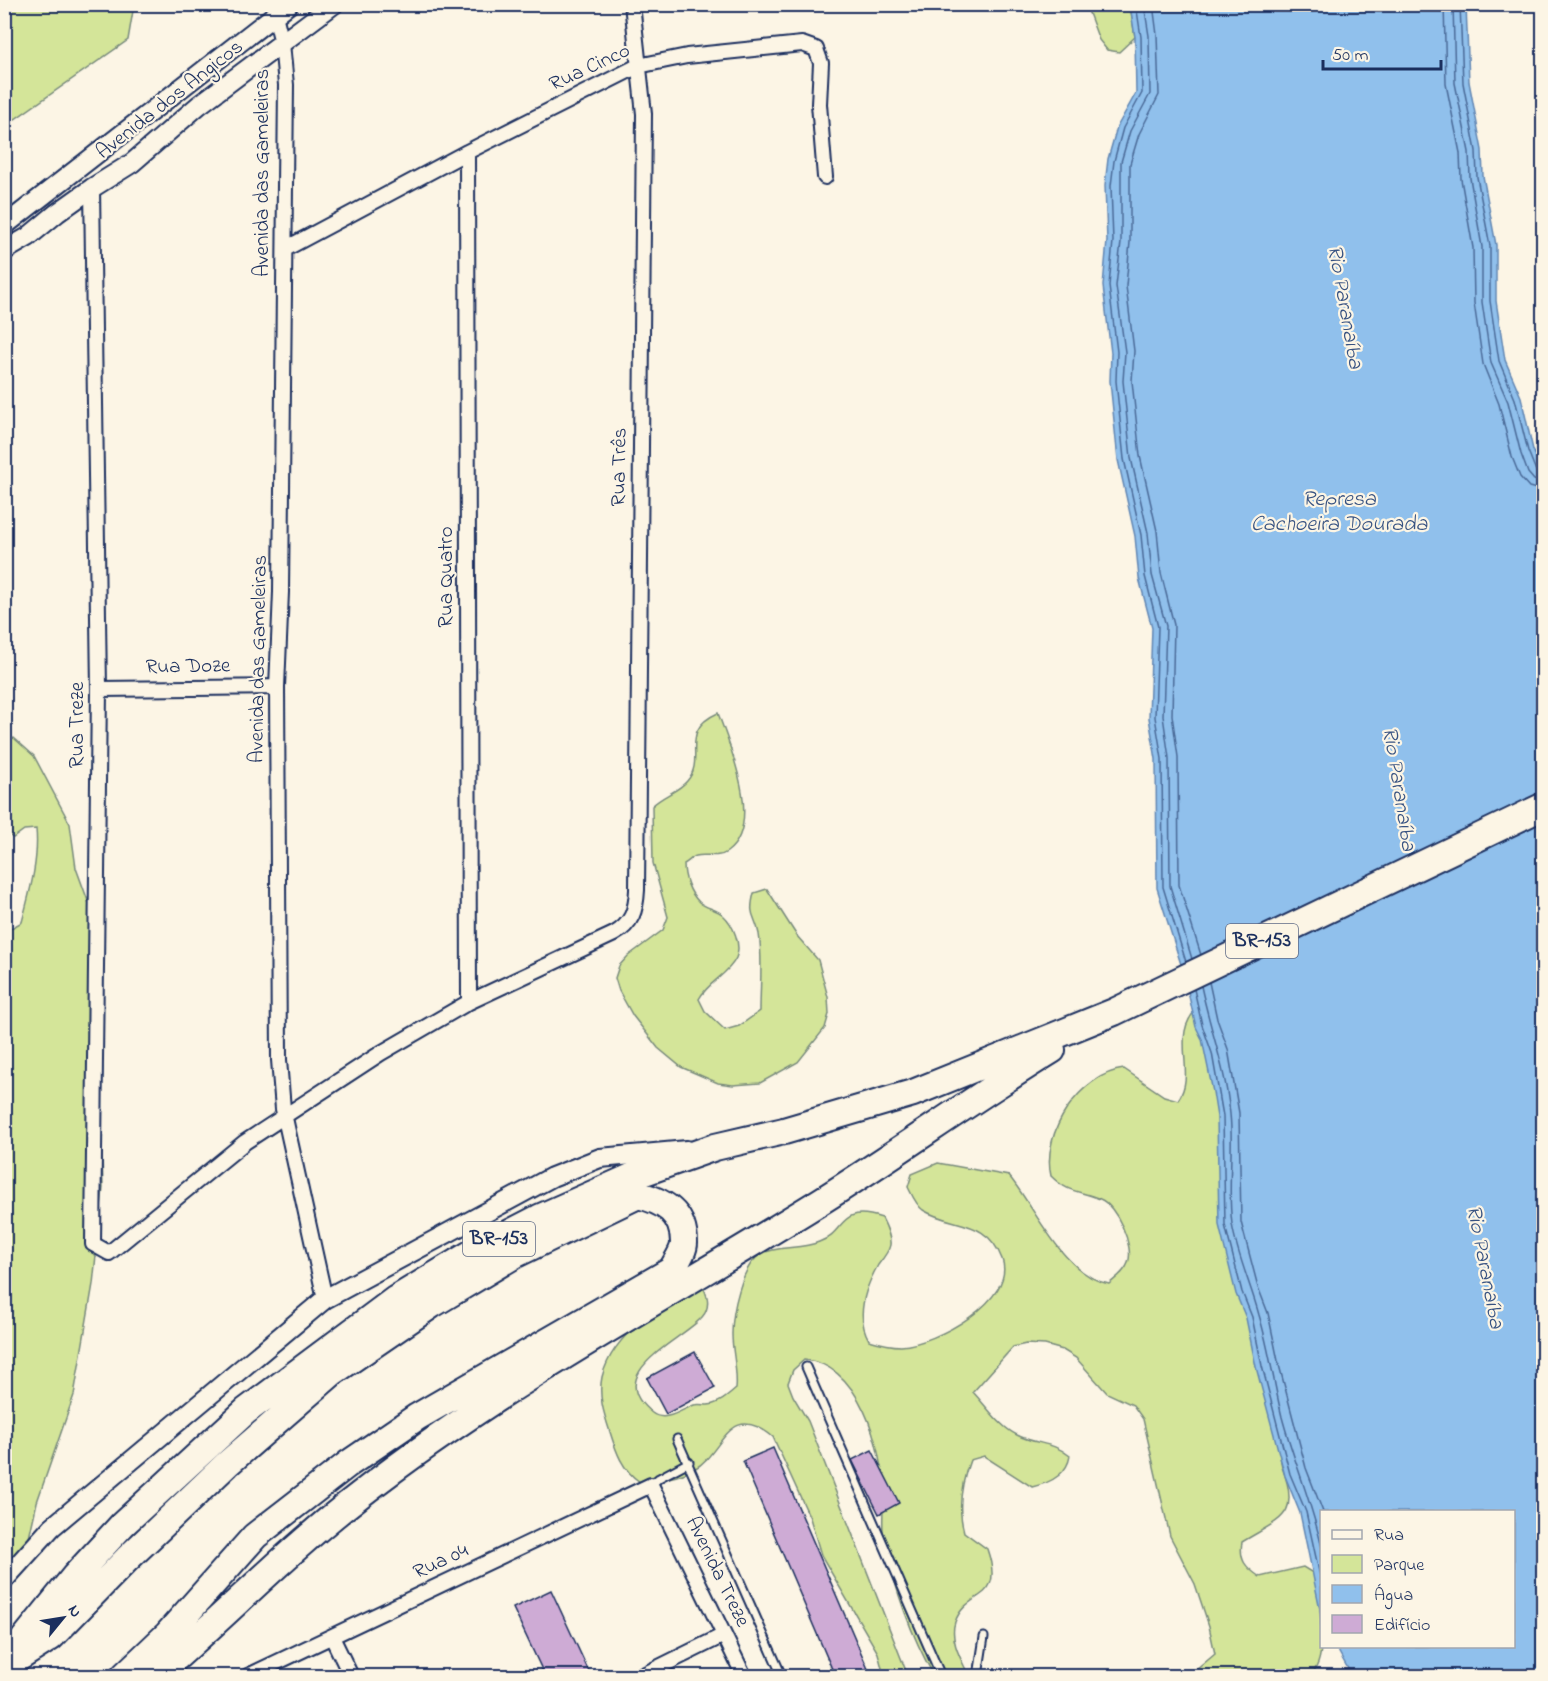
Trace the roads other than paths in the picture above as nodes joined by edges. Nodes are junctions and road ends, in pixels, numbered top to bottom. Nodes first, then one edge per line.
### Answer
1 (334, 4) edge
2 (632, 4) edge
3 (282, 10) edge
4 (282, 43) junction
5 (638, 66) junction
6 (467, 152) junction
7 (825, 177) dead end
8 (92, 188) junction
9 (4, 226) edge
10 (285, 249) junction
11 (4, 251) edge
12 (277, 687) junction
13 (99, 689) junction
14 (1544, 806) edge
15 (469, 1002) junction
16 (1114, 1012) junction
17 (285, 1117) junction
18 (715, 1147) junction
19 (325, 1299) junction
20 (806, 1367) dead end
21 (677, 1439) dead end
22 (689, 1462) junction
23 (651, 1485) junction
24 (4, 1580) edge
25 (724, 1635) junction
26 (332, 1637) junction
27 (984, 1637) dead end
28 (4, 1665) edge
29 (124, 1677) edge
30 (155, 1677) edge
31 (248, 1677) edge
32 (351, 1677) edge
33 (641, 1677) edge
34 (744, 1677) edge
35 (782, 1677) edge
36 (941, 1677) edge
37 (978, 1677) edge

1 - 4 street, Avenida dos Angicos
2 - 5 street, Rua Três
3 - 4 street, Avenida das Gameleiras
3 - 9 street, Avenida dos Angicos
4 - 8 street, Avenida dos Angicos
4 - 10 street, Avenida das Gameleiras
5 - 6 street, Rua Cinco
5 - 7 street, Rua Cinco
5 - 15 street, Rua Três
6 - 10 street, Rua Cinco
6 - 15 street, Rua Quatro
8 - 11 street, Avenida dos Angicos
8 - 13 street, Rua Treze
10 - 12 street, Avenida das Gameleiras
12 - 13 street, Rua Doze
12 - 17 street, Avenida das Gameleiras
13 - 17 street, Rua Treze
14 - 16 highway, BR-153
15 - 17 street
16 - 18 highway, BR-153
16 - 30 highway, BR-153
17 - 19 street, Avenida das Gameleiras
18 - 19 street
18 - 28 highway, BR-153
19 - 24 street
20 - 36 lane
21 - 22 lane
22 - 23 lane
22 - 35 lane
23 - 25 street, Avenida Treze
23 - 26 street, Rua 04
25 - 33 street
25 - 34 street, Avenida Treze
26 - 31 street, Rua 04
26 - 32 street
27 - 37 lane
28 - 29 highway

